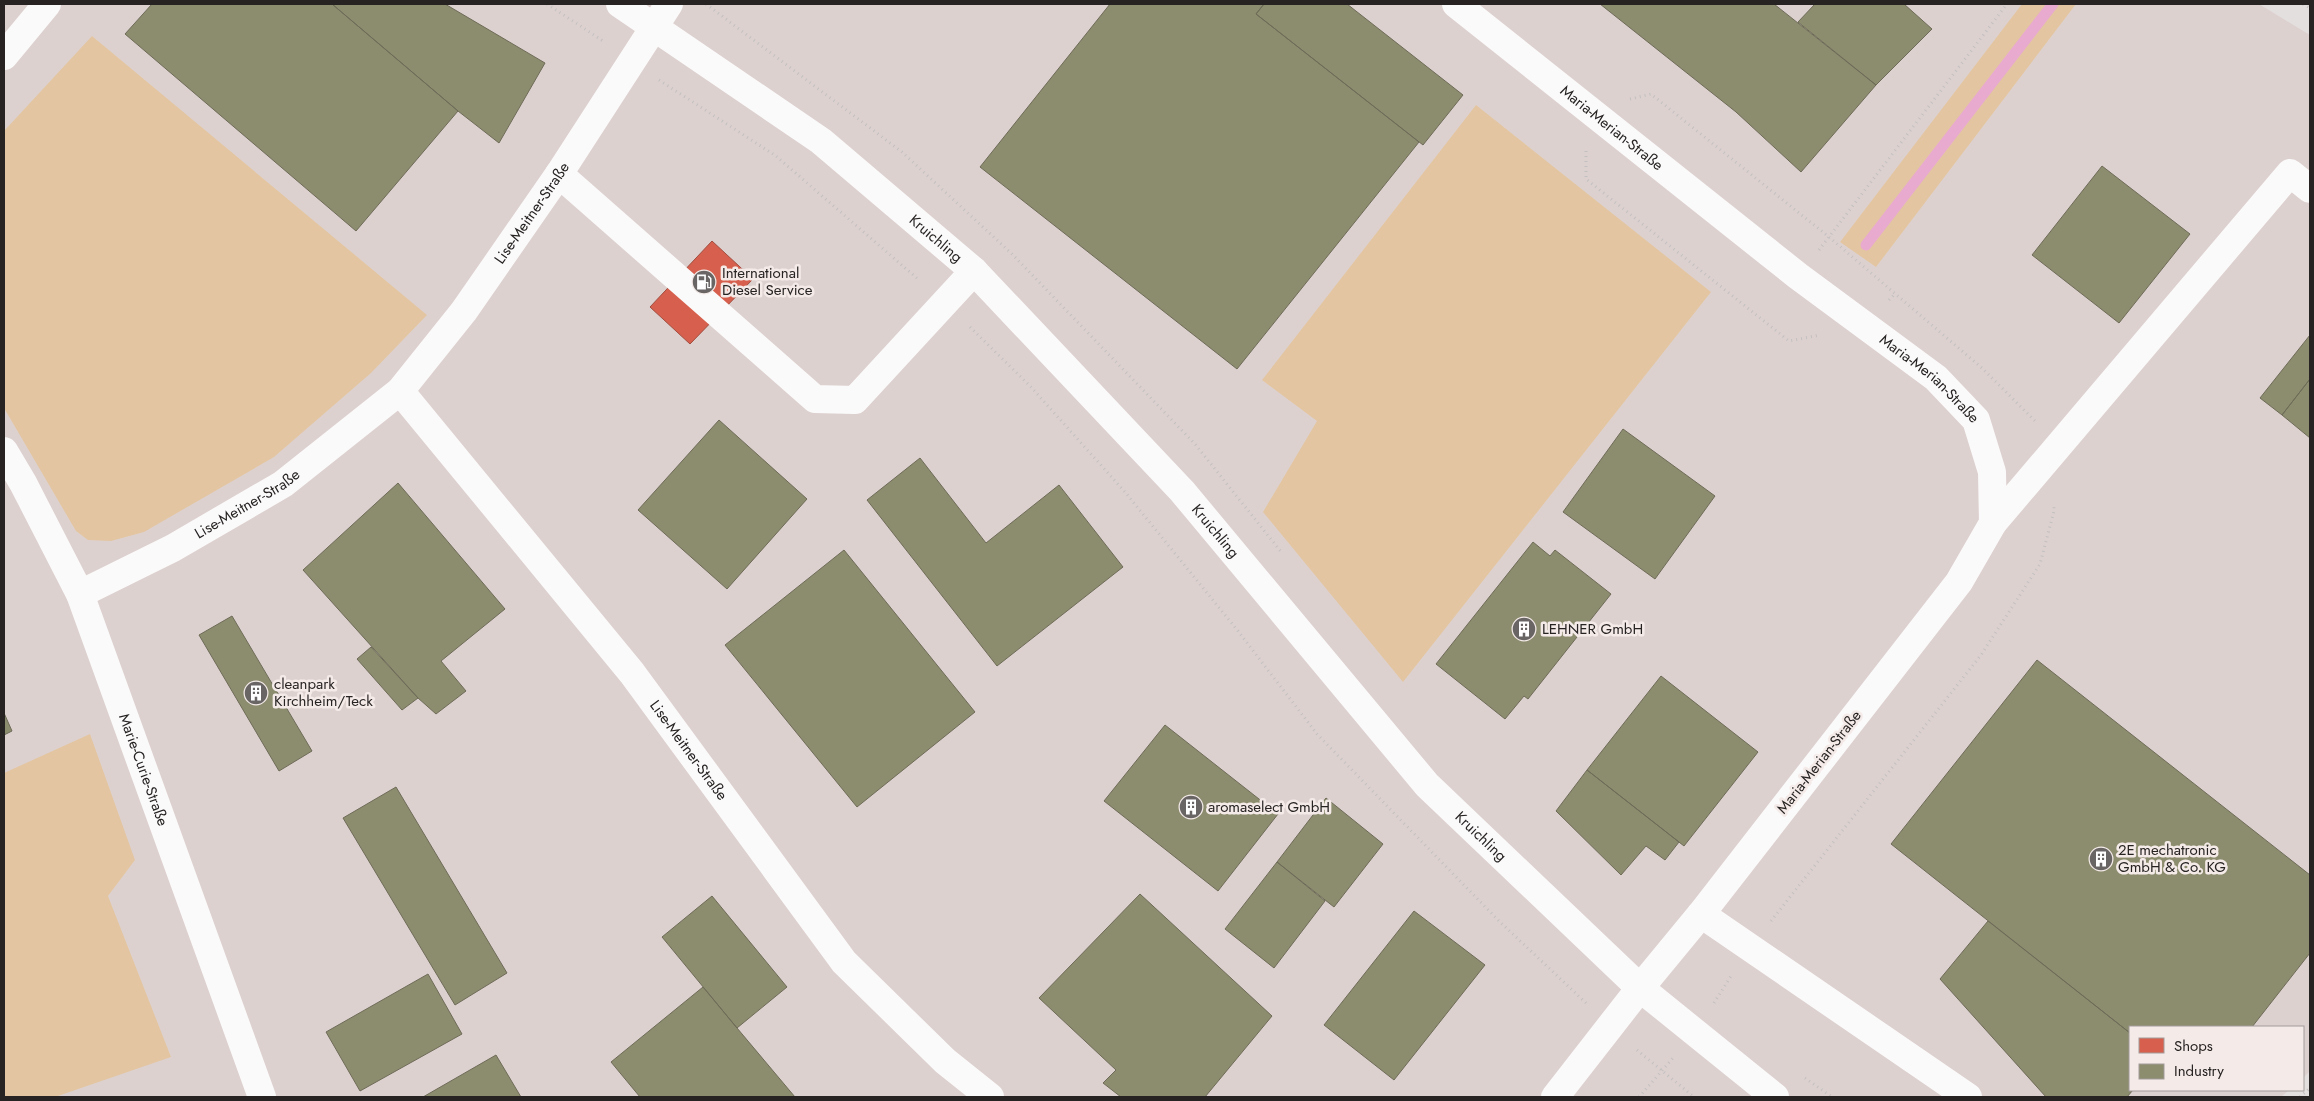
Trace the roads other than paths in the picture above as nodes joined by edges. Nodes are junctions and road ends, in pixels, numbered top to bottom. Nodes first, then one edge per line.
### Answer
1 (47, 4) edge
2 (620, 4) edge
3 (669, 4) edge
4 (1456, 4) edge
5 (656, 27) junction
6 (4, 56) edge
7 (559, 174) junction
8 (2310, 189) edge
9 (974, 271) junction
10 (400, 391) junction
11 (4, 451) edge
12 (1993, 522) junction
13 (80, 594) junction
14 (1701, 914) junction
15 (1640, 988) junction
16 (262, 1097) edge
17 (990, 1097) edge
18 (1555, 1097) edge
19 (1775, 1097) edge
20 (1968, 1097) edge

1 - 6 street
2 - 5 street, Kruichling
3 - 5 street
4 - 12 street, Maria-Merian-Straße
5 - 7 street, Lise-Meitner-Straße
5 - 9 street, Kruichling
7 - 9 street
7 - 10 street, Lise-Meitner-Straße
8 - 12 street
9 - 15 street, Kruichling
10 - 13 street, Lise-Meitner-Straße
10 - 17 street, Lise-Meitner-Straße
11 - 13 street, Marie-Curie-Straße
12 - 14 street, Maria-Merian-Straße
13 - 16 street, Marie-Curie-Straße
14 - 15 street, Maria-Merian-Straße
14 - 20 street
15 - 18 street
15 - 19 street, Kruichling

